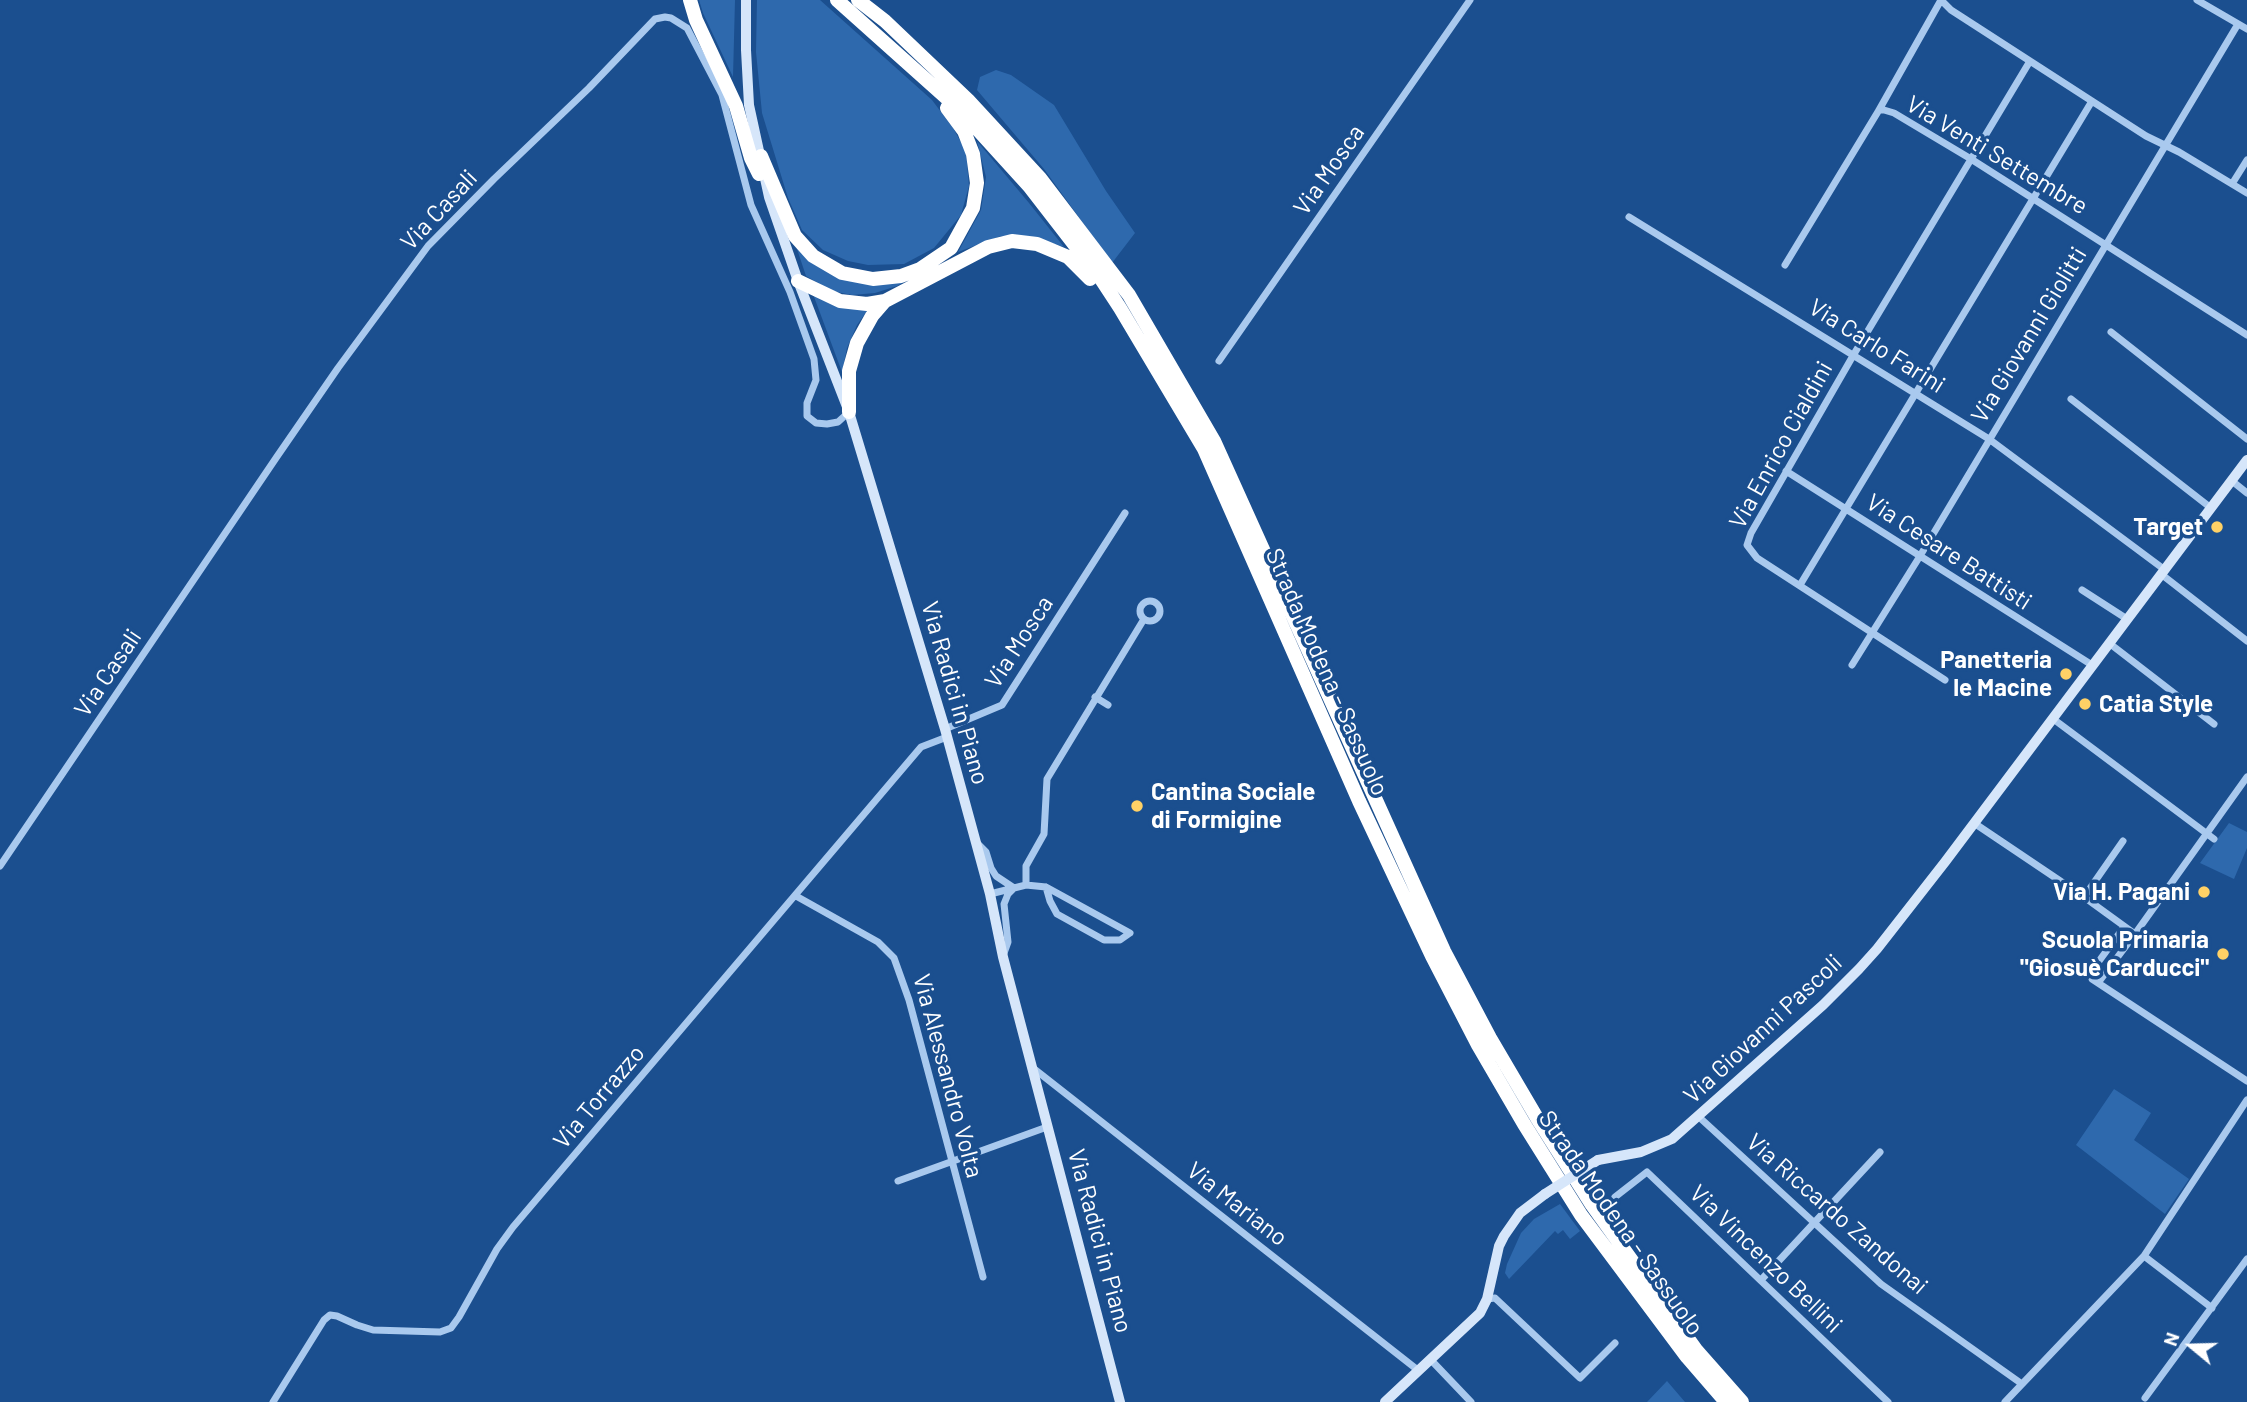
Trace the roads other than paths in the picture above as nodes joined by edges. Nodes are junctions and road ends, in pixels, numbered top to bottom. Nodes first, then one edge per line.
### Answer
1 (690, 0) edge
2 (746, 0) edge
3 (837, 0) edge
4 (858, 0) edge
5 (870, 0) edge
6 (1470, 0) edge
7 (1941, 0) edge
8 (2197, 0) edge
9 (885, 21) junction
10 (2238, 23) junction
11 (2247, 29) edge
12 (2030, 61) junction
13 (929, 81) junction
14 (2092, 101) junction
15 (1879, 110) junction
16 (2165, 146) junction
17 (761, 156) junction
18 (1971, 159) junction
19 (2247, 160) edge
20 (2232, 184) junction
21 (2247, 193) edge
22 (769, 197) junction
23 (2033, 199) junction
24 (1629, 217) dead end
25 (2105, 244) junction
26 (1785, 265) dead end
27 (798, 281) junction
28 (885, 301) junction
29 (1120, 307) junction
30 (2110, 332) dead end
31 (2247, 335) edge
32 (1853, 354) junction
33 (1219, 361) dead end
34 (1916, 393) junction
35 (2071, 400) dead end
36 (849, 412) junction
37 (1989, 439) junction
38 (2247, 439) edge
39 (2247, 460) edge
40 (1786, 471) junction
41 (2232, 481) junction
42 (2247, 494) edge
43 (2211, 508) junction
44 (1847, 509) junction
45 (1125, 513) dead end
46 (1920, 556) junction
47 (2163, 572) junction
48 (1800, 585) junction
49 (2082, 590) dead end
50 (1144, 619) dead end
51 (2127, 619) junction
52 (1873, 633) junction
53 (2247, 640) edge
54 (2109, 642) junction
55 (1852, 665) dead end
56 (2092, 665) junction
57 (1945, 680) dead end
58 (1095, 697) junction
59 (1108, 705) dead end
60 (2052, 718) junction
61 (2214, 724) dead end
62 (946, 733) junction
63 (2247, 777) edge
64 (1974, 823) junction
65 (2206, 834) junction
66 (2214, 839) dead end
67 (2123, 841) dead end
68 (976, 842) junction
69 (0, 866) edge
70 (1026, 885) junction
71 (1046, 887) junction
72 (1014, 888) junction
73 (990, 894) junction
74 (796, 896) junction
75 (2084, 897) junction
76 (2124, 927) junction
77 (2136, 936) junction
78 (1003, 957) junction
79 (2098, 983) junction
80 (1032, 1068) junction
81 (2247, 1081) edge
82 (2247, 1100) edge
83 (1699, 1117) junction
84 (1048, 1127) junction
85 (1880, 1152) dead end
86 (951, 1161) junction
87 (898, 1181) dead end
88 (1615, 1197) dead end
89 (1813, 1223) junction
90 (2144, 1256) junction
91 (2247, 1259) edge
92 (983, 1277) dead end
93 (1761, 1280) junction
94 (1487, 1299) junction
95 (2212, 1307) junction
96 (1615, 1343) dead end
97 (1431, 1360) junction
98 (1419, 1371) junction
99 (2022, 1384) junction
100 (2146, 1398) dead end
101 (273, 1402) edge
102 (1121, 1402) edge
103 (1384, 1402) edge
104 (1471, 1402) edge
105 (1726, 1402) edge
106 (1742, 1402) edge
107 (1888, 1402) edge
108 (2005, 1402) edge

1 - 22 highway
2 - 17 street, Via Radici in Piano
3 - 13 highway, Strada Modena - Sassuolo
4 - 9 highway, Strada Modena - Sassuolo
5 - 9 highway
6 - 33 street, Via Mosca
7 - 12 street
7 - 15 street
8 - 10 street
9 - 106 highway, Strada Modena - Sassuolo
10 - 11 street
10 - 16 street, Via Giovanni Giolitti
12 - 14 street
12 - 18 street, Via Enrico Cialdini
13 - 17 highway
13 - 29 highway, Strada Modena - Sassuolo
14 - 16 street
14 - 23 street
15 - 18 street, Via Venti Settembre
15 - 26 street, Via Venti Settembre
16 - 20 street
16 - 25 street, Via Giovanni Giolitti
17 - 22 street, Via Radici in Piano
18 - 23 street, Via Venti Settembre
18 - 32 street, Via Enrico Cialdini
19 - 20 street
20 - 21 street
22 - 27 street, Via Radici in Piano
23 - 25 street, Via Venti Settembre
23 - 34 street
24 - 32 street, Via Carlo Farini
25 - 31 street, Via Venti Settembre
25 - 37 street, Via Giovanni Giolitti
27 - 28 highway
27 - 36 street, Via Radici in Piano
28 - 29 highway
28 - 36 highway
29 - 105 highway, Strada Modena - Sassuolo
30 - 38 street
32 - 34 street, Via Carlo Farini
32 - 40 street, Via Enrico Cialdini
34 - 37 street, Via Carlo Farini
34 - 44 street
35 - 43 street
36 - 62 street, Via Radici in Piano
36 - 69 street, Via Casali
37 - 46 street, Via Giovanni Giolitti
37 - 47 street, Via Carlo Farini
39 - 41 street, Via Giovanni Pascoli
40 - 44 street, Via Cesare Battisti
40 - 48 street, Via Enrico Cialdini
41 - 42 street
41 - 43 street, Via Giovanni Pascoli
43 - 47 street, Via Giovanni Pascoli
44 - 46 street, Via Cesare Battisti
44 - 48 street
45 - 62 street, Via Mosca
46 - 52 street, Via Giovanni Giolitti
46 - 56 street, Via Cesare Battisti
47 - 51 street, Via Giovanni Pascoli
47 - 53 street, Via Carlo Farini
48 - 52 street
49 - 51 street
50 - 58 street
51 - 54 street, Via Giovanni Pascoli
52 - 55 street, Via Giovanni Giolitti
52 - 57 street
54 - 56 street, Via Giovanni Pascoli
54 - 61 street
56 - 60 street, Via Giovanni Pascoli
58 - 59 street
58 - 70 street
60 - 64 street, Via Giovanni Pascoli
60 - 65 street
62 - 68 street, Via Radici in Piano
62 - 74 street, Via Torrazzo
63 - 65 street
64 - 75 street
64 - 83 street, Via Giovanni Pascoli
65 - 66 street
65 - 77 street
67 - 75 street
68 - 72 street
68 - 73 street, Via Radici in Piano
70 - 71 street
70 - 72 street
71 - 71 street
72 - 73 street
72 - 78 street
73 - 78 street, Via Radici in Piano
74 - 86 street, Via Alessandro Volta
74 - 101 street, Via Torrazzo
75 - 76 street
76 - 77 street
76 - 79 street
77 - 79 street
78 - 80 street, Via Radici in Piano
79 - 81 street
80 - 84 street, Via Radici in Piano
80 - 98 street, Via Mariano
82 - 90 street
83 - 89 street, Via Riccardo Zandonai
83 - 94 street, Via Giovanni Pascoli, bridge
84 - 86 street
84 - 102 street, Via Radici in Piano
85 - 89 street
86 - 87 street
86 - 92 street, Via Alessandro Volta
88 - 93 street, Via Vincenzo Bellini
89 - 93 street
89 - 99 street, Via Riccardo Zandonai
90 - 95 street
90 - 99 street
91 - 95 street
93 - 107 street, Via Vincenzo Bellini
94 - 96 street
94 - 97 street, Via Giovanni Pascoli
95 - 100 street
97 - 98 street, Via Giovanni Pascoli
97 - 104 street
98 - 103 street, Via Giovanni Pascoli
99 - 108 street

